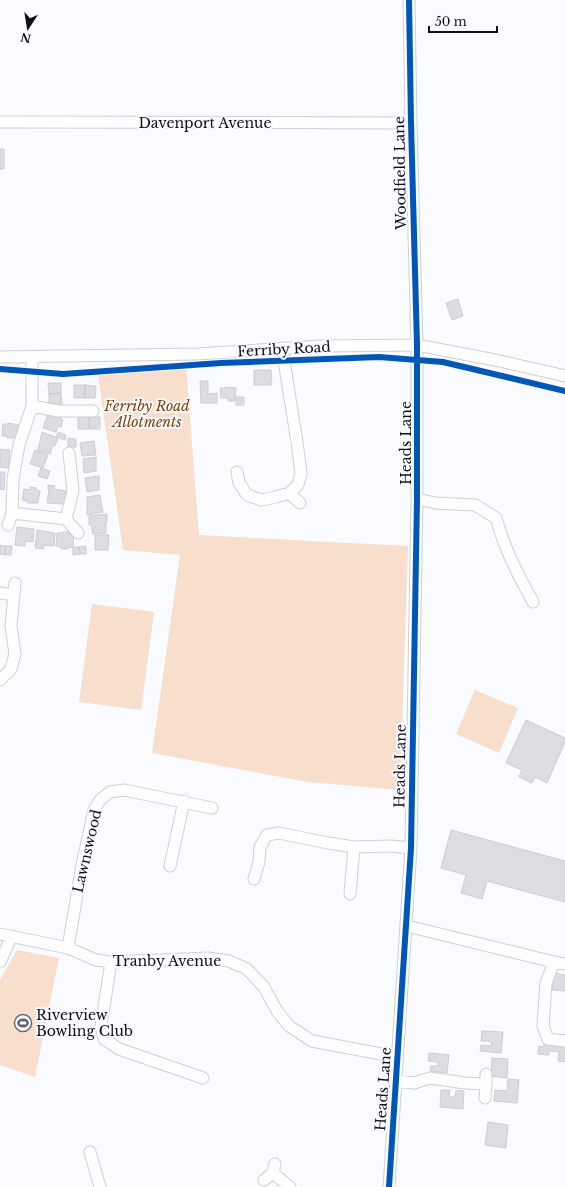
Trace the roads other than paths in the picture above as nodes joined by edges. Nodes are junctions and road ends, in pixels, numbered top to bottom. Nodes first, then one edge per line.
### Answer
1 (409, 0) edge
2 (0, 122) edge
3 (411, 124) junction
4 (417, 346) junction
5 (282, 348) junction
6 (0, 357) edge
7 (32, 357) junction
8 (565, 376) edge
9 (32, 406) junction
10 (93, 411) dead end
11 (69, 453) dead end
12 (237, 472) dead end
13 (289, 493) junction
14 (417, 499) junction
15 (300, 503) dead end
16 (12, 513) junction
17 (66, 519) junction
18 (8, 525) dead end
19 (78, 533) dead end
20 (15, 583) dead end
21 (0, 593) edge
22 (13, 595) junction
23 (534, 602) dead end
24 (0, 680) edge
25 (184, 801) junction
26 (212, 808) dead end
27 (354, 847) junction
28 (411, 848) junction
29 (170, 866) dead end
30 (254, 879) dead end
31 (350, 894) dead end
32 (407, 926) junction
33 (0, 934) edge
34 (12, 936) junction
35 (68, 948) junction
36 (0, 962) edge
37 (111, 962) junction
38 (560, 963) edge
39 (565, 1041) edge
40 (397, 1057) junction
41 (203, 1078) dead end
42 (396, 1081) junction
43 (485, 1098) dead end
44 (90, 1152) dead end
45 (264, 1180) dead end
46 (100, 1187) edge
47 (290, 1187) edge
48 (390, 1187) edge

1 - 3 street, Woodfield Lane
2 - 3 street, Davenport Avenue
3 - 4 street, Woodfield Lane
4 - 5 street, Ferriby Road
4 - 8 street, Ferriby Road
4 - 14 street, Heads Lane
5 - 7 street, Ferriby Road
5 - 13 street
6 - 7 street, Ferriby Road
7 - 9 street
9 - 10 street
9 - 16 street
11 - 17 street
12 - 13 street
13 - 15 street
14 - 23 street
14 - 28 street, Heads Lane
16 - 17 street
16 - 18 street
17 - 19 street
20 - 22 street
21 - 22 street
22 - 24 street
25 - 26 street, Lawnswood
25 - 29 street
25 - 35 street, Lawnswood
27 - 28 street
27 - 30 street
27 - 31 street
28 - 32 street, Heads Lane
32 - 38 street
32 - 40 street, Heads Lane
33 - 34 street, Tranby Avenue
34 - 35 street, Tranby Avenue
34 - 36 street
35 - 37 street, Tranby Avenue
37 - 40 street, Tranby Avenue
37 - 41 street
38 - 39 street
40 - 42 street, Heads Lane
42 - 43 street
42 - 48 street, Heads Lane
44 - 46 street
45 - 47 street

